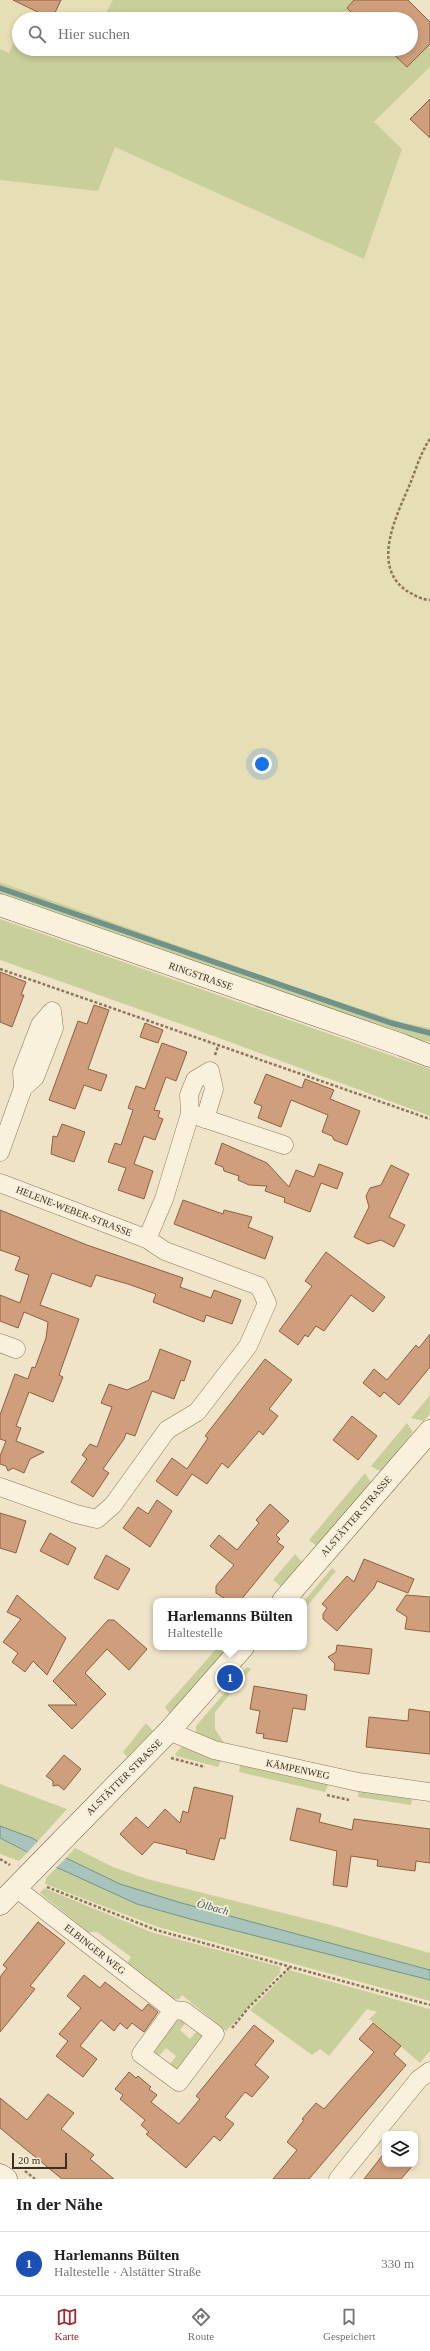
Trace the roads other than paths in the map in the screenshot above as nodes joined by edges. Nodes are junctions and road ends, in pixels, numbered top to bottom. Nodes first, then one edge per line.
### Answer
1 (0, 905) edge
2 (402, 1045) junction
3 (430, 1048) edge
4 (430, 1056) edge
5 (22, 1088) dead end
6 (284, 1145) dead end
7 (0, 1152) edge
8 (0, 1183) edge
9 (147, 1239) junction
10 (430, 1431) edge
11 (0, 1487) edge
12 (286, 1598) edge
13 (240, 1650) edge
14 (169, 1731) junction
15 (430, 1792) edge
16 (24, 1878) junction
17 (0, 1904) edge
18 (173, 2010) junction
19 (430, 2071) edge
20 (0, 2175) edge
21 (6, 2179) edge
22 (338, 2179) edge

1 - 2 street, RINGSTRASSE
2 - 3 street, RINGSTRASSE
2 - 4 street, RINGSTRASSE
5 - 7 street
6 - 9 street
8 - 9 street, HELENE-WEBER-STRASSE
9 - 11 street, HELENE-WEBER-STRASSE
10 - 12 street, ALSTÄTTER STRASSE
13 - 14 street, ALSTÄTTER STRASSE
14 - 15 street, KÄMPENWEG
14 - 16 street, ALSTÄTTER STRASSE
16 - 17 street, ALSTÄTTER STRASSE
16 - 18 street, ELBINGER WEG
18 - 18 street, ELBINGER WEG
19 - 22 street
20 - 21 street

